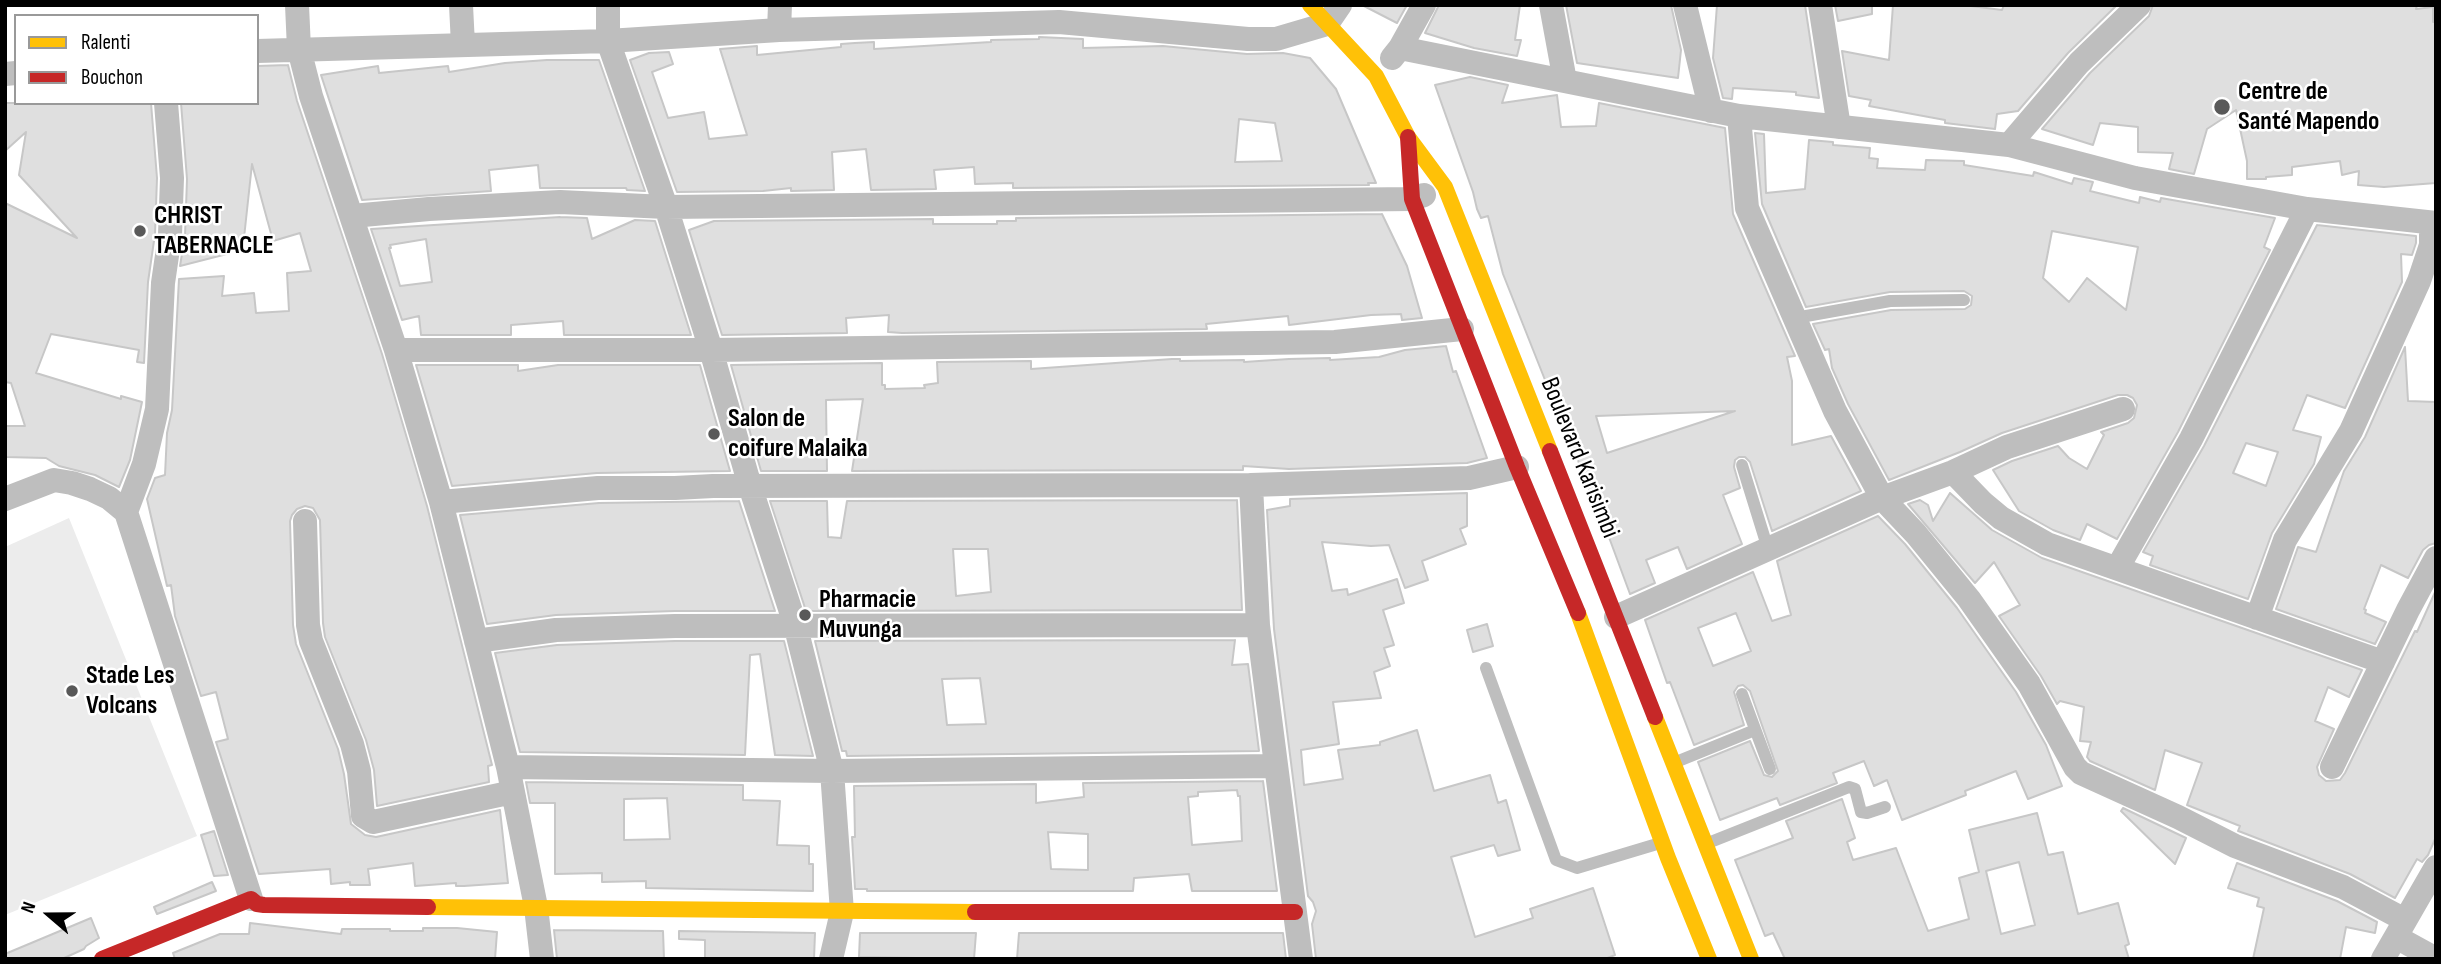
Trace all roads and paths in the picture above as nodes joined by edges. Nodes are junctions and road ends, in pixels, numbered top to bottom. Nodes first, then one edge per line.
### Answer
1 (297, 5) edge
2 (461, 5) edge
3 (608, 5) edge
4 (1310, 5) edge
5 (1424, 5) edge
6 (1551, 5) edge
7 (1685, 5) edge
8 (1820, 5) edge
9 (2139, 5) edge
10 (1334, 15) edge
11 (780, 17) edge
12 (608, 41) junction
13 (463, 45) junction
14 (1400, 48) junction
15 (299, 49) junction
16 (259, 51) edge
17 (1376, 76) junction
18 (1564, 81) junction
19 (166, 105) edge
20 (1711, 111) junction
21 (1739, 116) junction
22 (1839, 127) junction
23 (1408, 137) junction
24 (2009, 145) junction
25 (1445, 187) junction
26 (1412, 199) junction
27 (666, 207) junction
28 (2307, 209) junction
29 (352, 216) junction
30 (2433, 223) edge
31 (1964, 300) dead end
32 (1795, 318) junction
33 (1462, 329) junction
34 (396, 350) junction
35 (711, 350) junction
36 (2123, 409) dead end
37 (1742, 465) dead end
38 (1517, 467) junction
39 (1952, 472) junction
40 (750, 485) junction
41 (1251, 485) junction
42 (1882, 498) junction
43 (5, 499) edge
44 (441, 502) junction
45 (126, 512) junction
46 (305, 521) dead end
47 (1768, 549) junction
48 (2436, 558) edge
49 (2118, 567) junction
50 (1616, 617) junction
51 (2257, 618) junction
52 (795, 624) junction
53 (1258, 625) junction
54 (477, 641) junction
55 (2383, 662) junction
56 (1486, 668) dead end
57 (1742, 694) dead end
58 (1755, 730) junction
59 (1673, 763) junction
60 (1275, 766) junction
61 (508, 767) junction
62 (2332, 767) dead end
63 (1770, 769) dead end
64 (832, 771) junction
65 (513, 792) junction
66 (1885, 807) dead end
67 (1682, 849) junction
68 (2436, 867) edge
69 (251, 899) junction
70 (537, 907) junction
71 (842, 912) junction
72 (1295, 912) junction
73 (2401, 929) junction
74 (102, 959) edge
75 (542, 959) edge
76 (831, 959) edge
77 (1301, 959) edge
78 (1709, 959) edge
79 (1751, 959) edge
80 (2383, 959) edge
81 (2436, 959) edge

1 - 15 street
2 - 13 street
3 - 12 street
4 - 10 main road, Boulevard Karisimbi
5 - 14 street
6 - 18 street
7 - 20 street
8 - 22 street
9 - 24 street
10 - 11 street
10 - 17 main road, Boulevard Karisimbi
11 - 12 street
12 - 13 street
12 - 27 street
13 - 15 street
14 - 17 street
14 - 18 street
15 - 16 street
15 - 29 street
17 - 23 main road, Boulevard Karisimbi
18 - 20 street
19 - 45 street
20 - 21 street
21 - 22 street
21 - 32 street
22 - 24 street
23 - 25 main road, Boulevard Karisimbi
23 - 26 main road
24 - 28 street
25 - 26 street
25 - 50 main road, Boulevard Karisimbi
26 - 27 street
26 - 33 main road
27 - 29 street
27 - 35 street
28 - 30 street
28 - 49 street
29 - 34 street
30 - 51 street
31 - 32 lane
32 - 42 street
33 - 35 street
33 - 38 main road
34 - 35 street
34 - 44 street
35 - 40 street
36 - 39 street
37 - 47 lane
38 - 41 street
38 - 67 main road
39 - 42 street
39 - 49 street
40 - 41 street
40 - 44 street
40 - 52 street
41 - 53 street
42 - 47 street
42 - 73 street
43 - 45 street
44 - 54 street
45 - 69 street
46 - 65 street
47 - 50 street
48 - 55 street
49 - 51 street
50 - 59 main road, Boulevard Karisimbi
51 - 55 street
52 - 53 street
52 - 54 street
52 - 64 street
53 - 60 street
54 - 61 street
55 - 62 street
56 - 67 lane
57 - 58 lane
58 - 59 lane
58 - 63 lane
59 - 67 main road, Boulevard Karisimbi
60 - 64 street
60 - 72 street
61 - 64 street
61 - 65 street
64 - 71 street
65 - 70 street
66 - 67 lane
67 - 78 main road
67 - 79 main road, Boulevard Karisimbi
68 - 73 street
69 - 70 main road
69 - 74 main road
70 - 71 main road
70 - 75 street
71 - 72 main road
71 - 76 street
72 - 77 street
73 - 80 street
73 - 81 street

